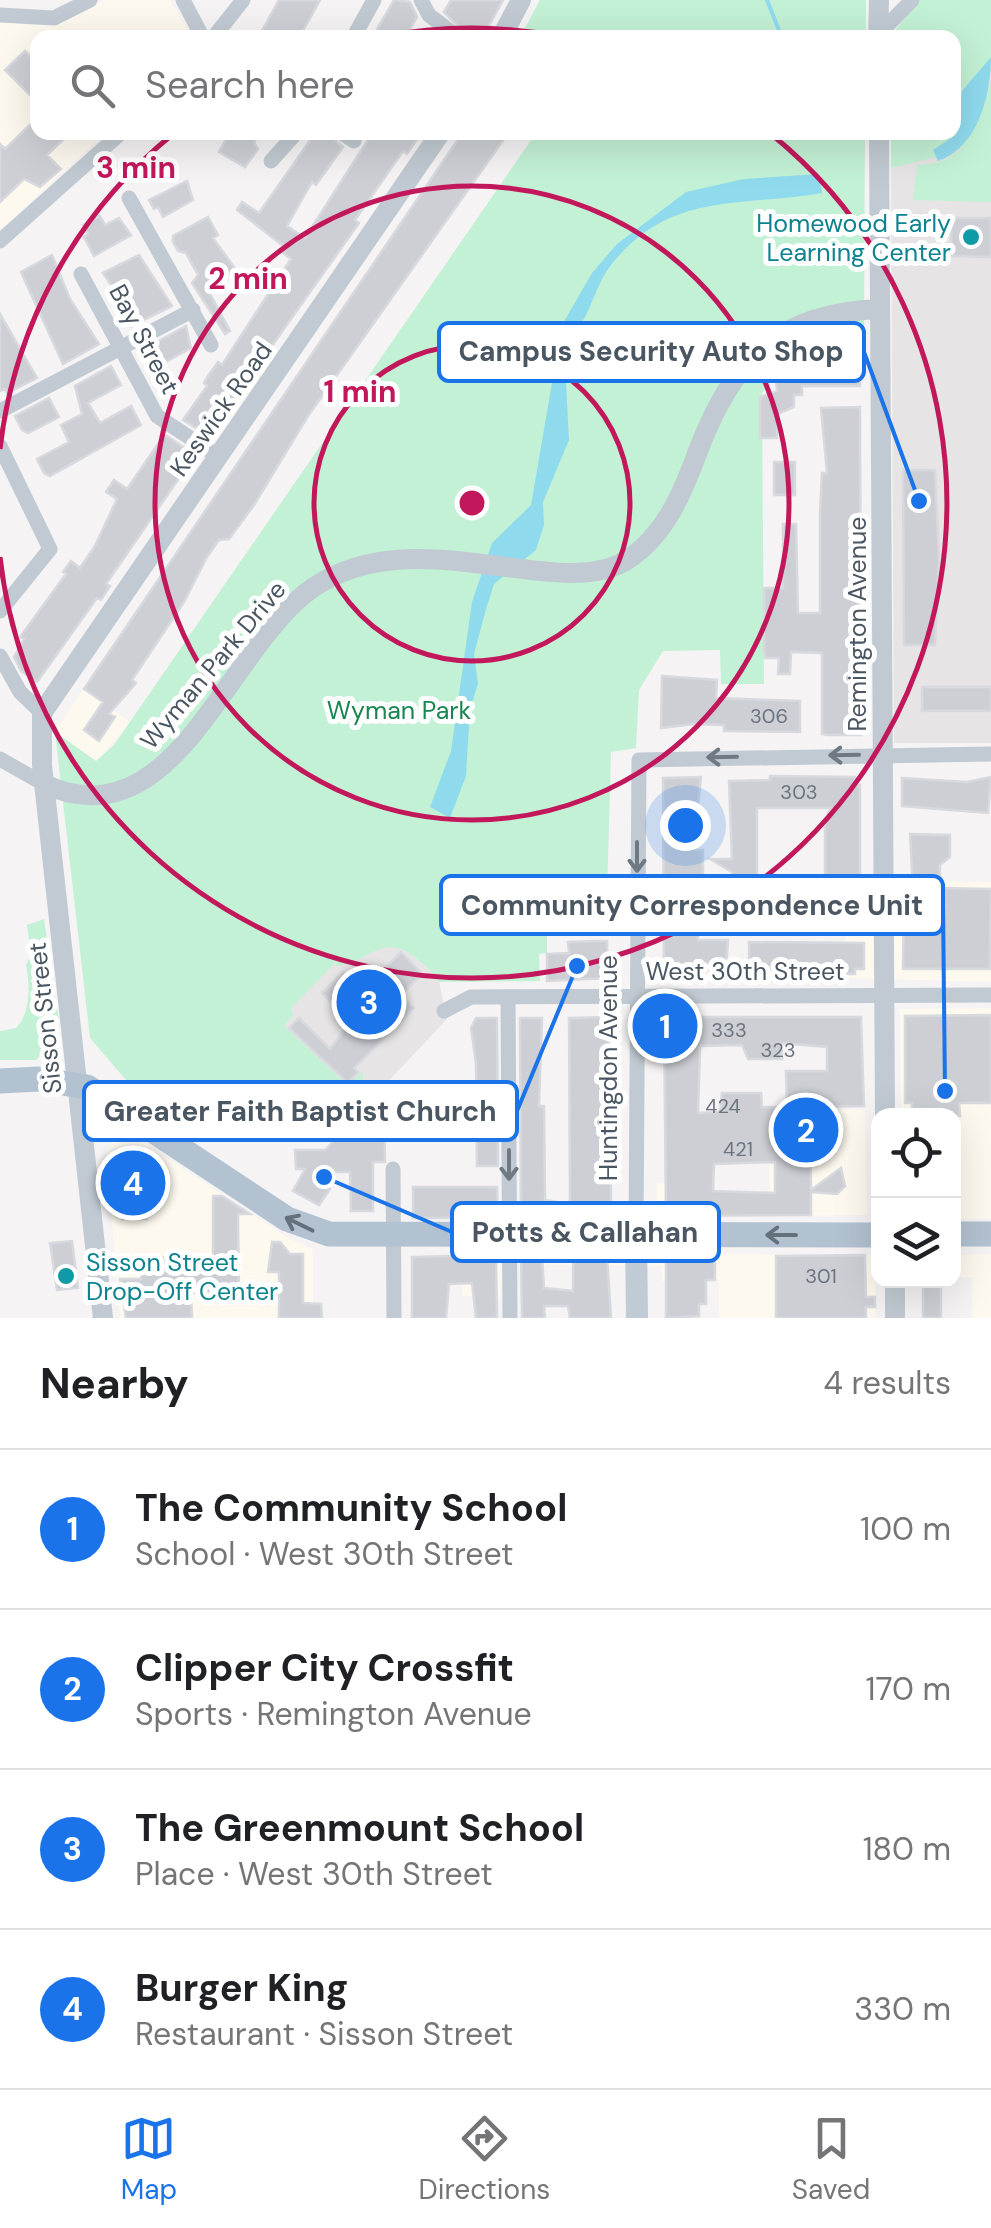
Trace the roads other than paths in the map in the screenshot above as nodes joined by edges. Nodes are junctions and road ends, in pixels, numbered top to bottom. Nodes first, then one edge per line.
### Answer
1 (183, 0) edge
2 (243, 0) edge
3 (374, 0) edge
4 (421, 0) edge
5 (522, 0) edge
6 (878, 0) edge
7 (912, 0) edge
8 (85, 2) edge
9 (0, 15) edge
10 (199, 30) edge
11 (219, 30) edge
12 (357, 30) edge
13 (448, 30) edge
14 (505, 30) edge
15 (878, 30) edge
16 (884, 30) edge
17 (113, 140) edge
18 (290, 140) edge
19 (435, 140) edge
20 (879, 140) edge
21 (271, 160) dead end
22 (129, 198) dead end
23 (0, 241) edge
24 (80, 274) dead end
25 (879, 309) junction
26 (193, 310) junction
27 (211, 345) dead end
28 (120, 347) junction
29 (0, 411) edge
30 (0, 446) edge
31 (218, 456) junction
32 (0, 612) edge
33 (0, 656) edge
34 (42, 713) junction
35 (882, 754) junction
36 (991, 754) edge
37 (0, 759) edge
38 (44, 784) junction
39 (884, 995) junction
40 (991, 995) edge
41 (634, 997) junction
42 (508, 998) junction
43 (444, 1011) dead end
44 (0, 1081) edge
45 (76, 1083) junction
46 (885, 1108) edge
47 (393, 1168) dead end
48 (961, 1234) edge
49 (991, 1234) edge
50 (871, 1235) edge
51 (394, 1236) junction
52 (636, 1236) junction
53 (510, 1237) junction
54 (895, 1288) edge
55 (102, 1318) edge
56 (394, 1318) edge
57 (510, 1318) edge
58 (637, 1318) edge
59 (895, 1318) edge

1 - 10 street
2 - 11 street
3 - 12 street
4 - 13 street
5 - 14 street
6 - 15 street
7 - 16 street
8 - 9 street
17 - 23 street
18 - 21 street
19 - 31 street, Keswick Road
20 - 25 street, Remington Avenue
22 - 26 street
24 - 28 street, Bay Street
25 - 35 street, Remington Avenue
25 - 38 street, Wyman Park Drive
26 - 27 street
26 - 28 street
28 - 29 street
28 - 31 street, Bay Street
30 - 32 street
31 - 34 street, Keswick Road
33 - 34 street
34 - 38 street, Sisson Street
35 - 36 street
35 - 39 street, Remington Avenue
35 -> 41 street, Huntingdon Avenue
37 - 38 street, Wyman Park Drive
38 - 45 street, Sisson Street
39 - 40 street, West 30th Street
39 - 41 street, West 30th Street
39 - 46 street, Remington Avenue
41 - 42 street, West 30th Street
41 - 52 street, Huntingdon Avenue
42 - 43 street, West 30th Street
42 -> 53 street
44 - 45 main road
51 -> 45 main road
45 - 55 street, Sisson Street
47 - 51 street
48 - 49 main road
50 -> 52 main road
51 - 53 main road
51 - 56 street
52 - 53 main road
52 - 58 main road, Huntingdon Avenue
53 - 57 street
54 - 59 street

